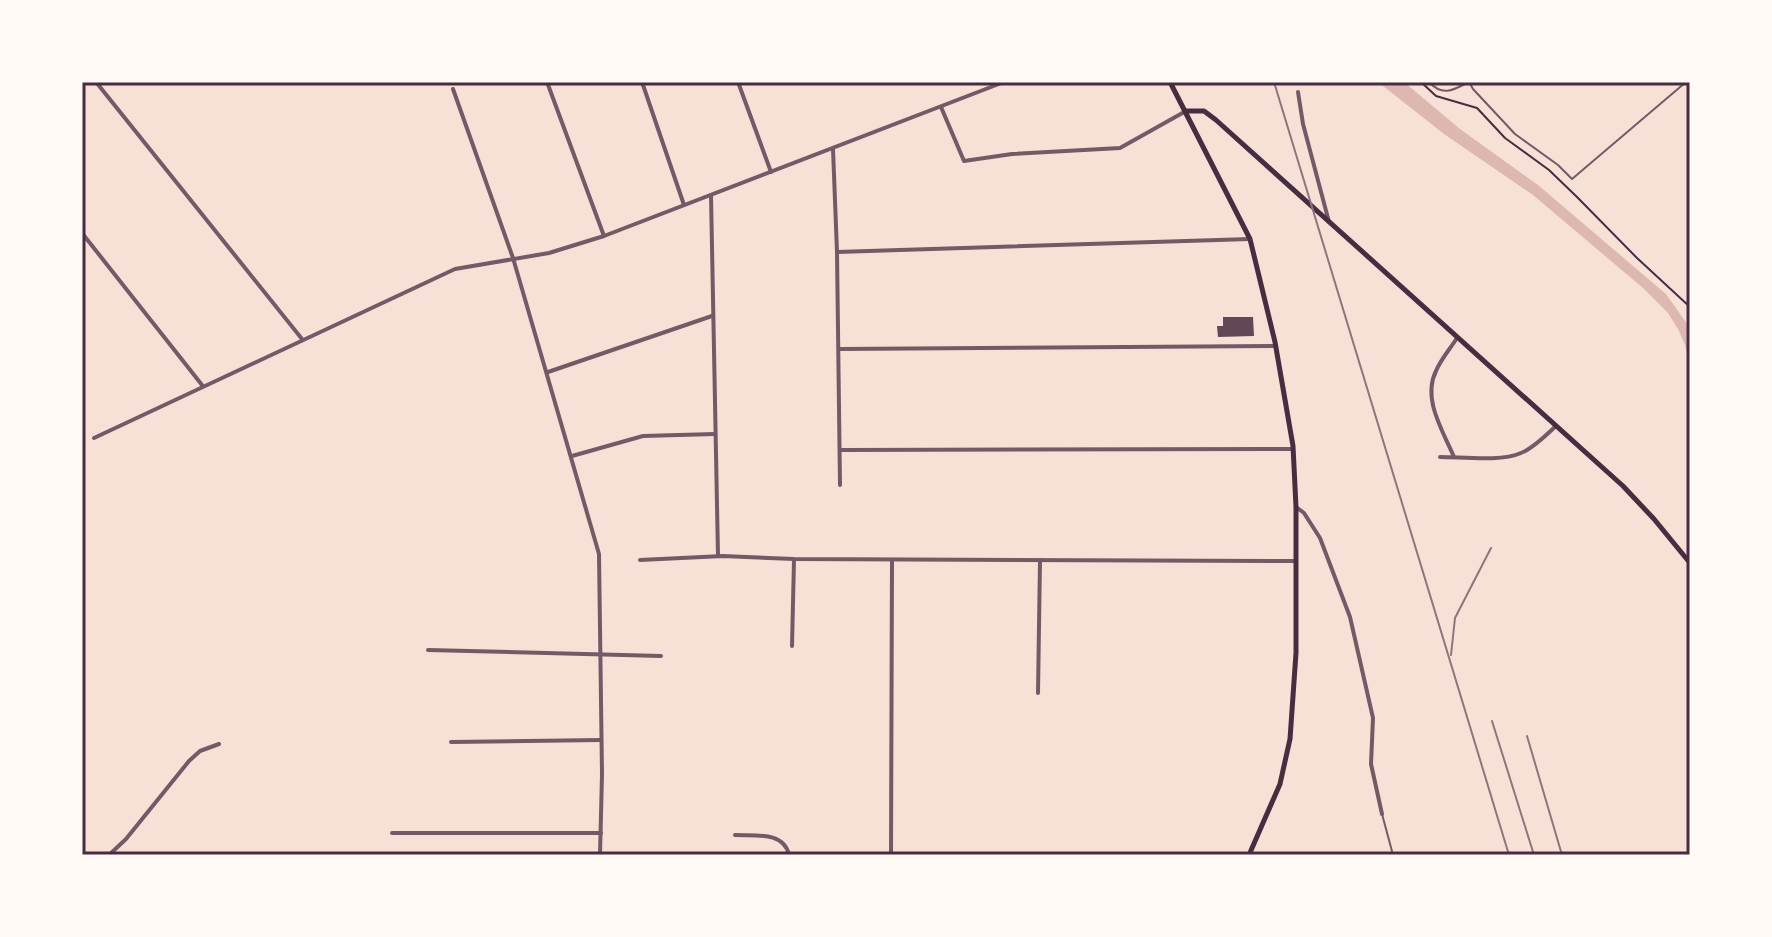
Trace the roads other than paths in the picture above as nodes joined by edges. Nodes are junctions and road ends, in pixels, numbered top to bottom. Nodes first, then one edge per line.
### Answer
1 (96, 82) edge
2 (547, 82) edge
3 (642, 82) edge
4 (738, 82) edge
5 (1004, 82) edge
6 (1170, 82) edge
7 (1429, 82) edge
8 (1469, 82) edge
9 (1686, 82) edge
10 (453, 89) dead end
11 (1298, 92) dead end
12 (941, 107) junction
13 (1186, 111) junction
14 (833, 149) junction
15 (771, 172) junction
16 (711, 195) junction
17 (684, 205) junction
18 (1329, 224) junction
19 (82, 233) edge
20 (604, 236) junction
21 (1250, 239) junction
22 (837, 252) junction
23 (513, 258) junction
24 (713, 315) junction
25 (1457, 338) junction
26 (303, 340) junction
27 (1275, 346) junction
28 (839, 349) junction
29 (548, 372) junction
30 (202, 385) junction
31 (1556, 426) junction
32 (716, 434) junction
33 (94, 438) dead end
34 (1293, 449) junction
35 (841, 450) junction
36 (572, 456) junction
37 (1440, 457) dead end
38 (1454, 457) junction
39 (840, 485) dead end
40 (1296, 507) junction
41 (718, 556) junction
42 (794, 559) junction
43 (640, 560) dead end
44 (892, 560) junction
45 (1040, 560) junction
46 (1296, 561) junction
47 (1690, 563) edge
48 (792, 646) dead end
49 (428, 650) dead end
50 (600, 652) junction
51 (661, 656) dead end
52 (1038, 693) dead end
53 (601, 740) junction
54 (451, 742) dead end
55 (219, 744) dead end
56 (1382, 814) joint
57 (392, 833) dead end
58 (601, 833) junction
59 (735, 835) dead end
60 (109, 855) edge
61 (600, 855) edge
62 (789, 855) edge
63 (891, 855) edge
64 (1249, 855) edge
65 (1393, 855) edge

1 - 26 street
2 - 20 street
3 - 17 street
4 - 15 street
5 - 12 street
6 - 13 main road
7 - 8 lane
8 - 9 lane
10 - 23 street
11 - 18 street
12 - 13 street
12 - 14 street
13 - 18 main road
13 - 21 main road
14 - 15 street
14 - 22 street
15 - 16 street
16 - 17 street
16 - 24 street
17 - 20 street
18 - 25 main road
19 - 30 street
20 - 23 street
21 - 22 street
21 - 27 main road
22 - 28 street
23 - 26 street
23 - 29 street
24 - 29 street
24 - 32 street
25 - 31 main road
25 - 38 street
26 - 30 street
27 - 28 street
27 - 34 main road
28 - 35 street
29 - 36 street
30 - 33 street
31 - 38 street
31 - 47 main road
32 - 36 street
32 - 41 street
34 - 35 street
34 - 40 main road
35 - 39 street
36 - 50 street
37 - 38 street
40 - 46 main road
40 - 56 street
41 - 42 street
41 - 43 street
42 - 44 street
42 - 48 street
44 - 45 street
44 - 63 street
45 - 46 street
45 - 52 street
46 - 64 main road
49 - 50 street
50 - 51 street
50 - 53 street
53 - 54 street
53 - 58 street
55 - 60 street
56 - 65 lane
57 - 58 street
58 - 61 street
59 - 62 street

